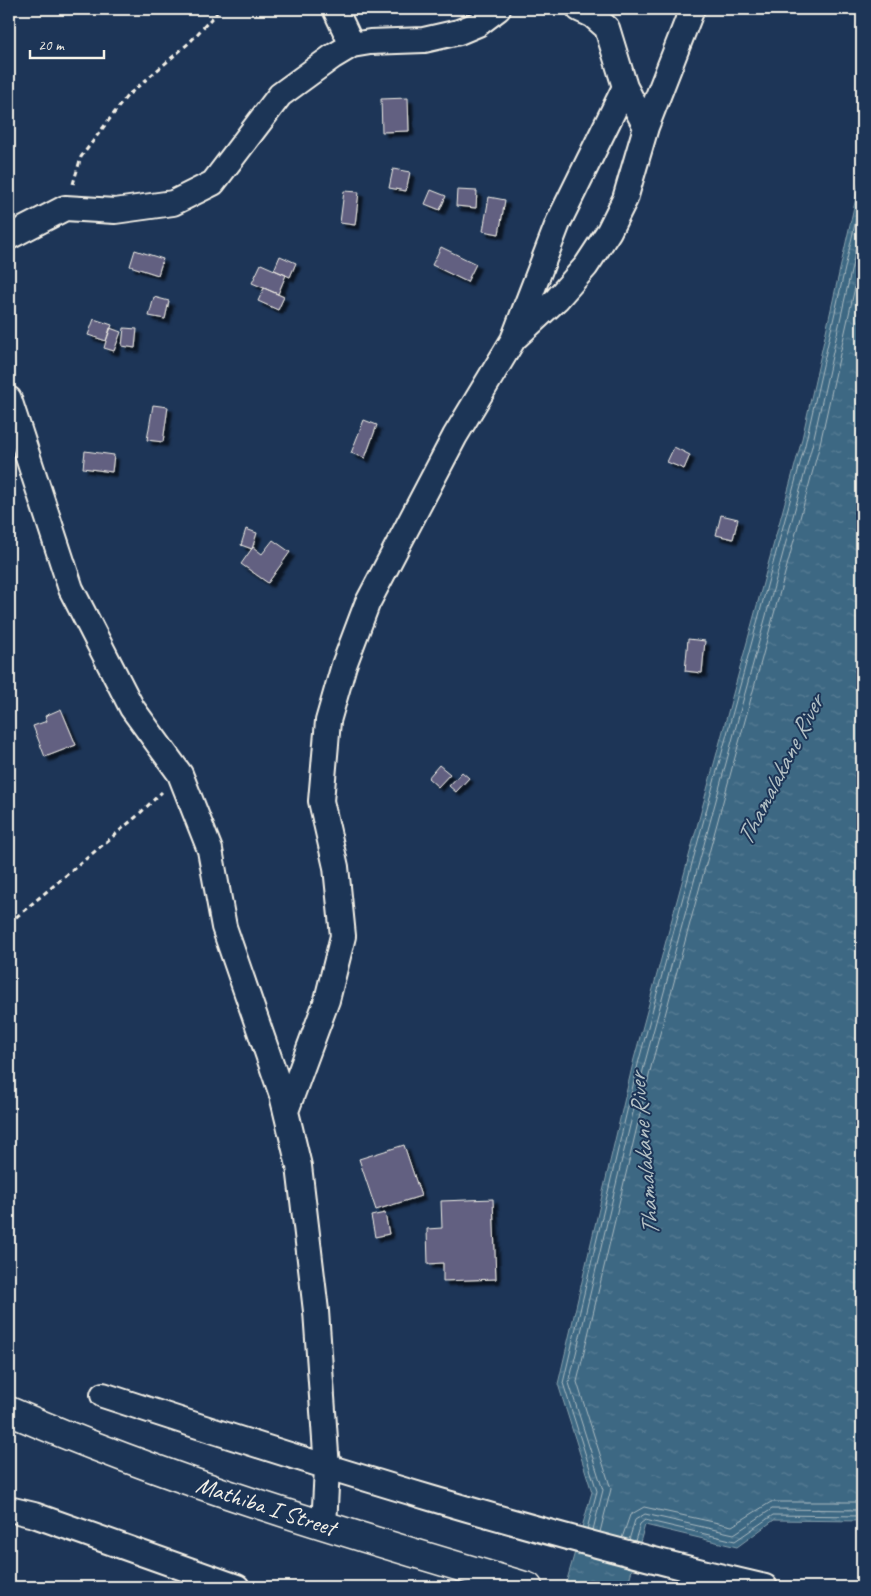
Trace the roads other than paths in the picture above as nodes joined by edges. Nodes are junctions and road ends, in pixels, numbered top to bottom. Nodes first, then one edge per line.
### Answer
1 (335, 9) edge
2 (498, 9) edge
3 (579, 9) edge
4 (692, 9) edge
5 (352, 45) junction
6 (626, 87) junction
7 (646, 127) junction
8 (9, 237) edge
9 (513, 340) junction
10 (9, 399) edge
11 (286, 1111) junction
12 (103, 1395) dead end
13 (9, 1411) edge
14 (327, 1468) junction
15 (9, 1509) edge
16 (324, 1526) junction
17 (755, 1585) edge
18 (237, 1587) edge
19 (528, 1587) edge

1 - 5 street
2 - 5 street
3 - 6 street
4 - 7 street
5 - 8 street
6 - 7 street
6 - 9 street
7 - 9 street
9 - 11 street
10 - 11 street
11 - 14 street
12 - 14 street
13 - 16 street, Mathiba I Street
14 - 16 street
14 - 17 street
15 - 18 street
16 - 19 street, Mathiba I Street

